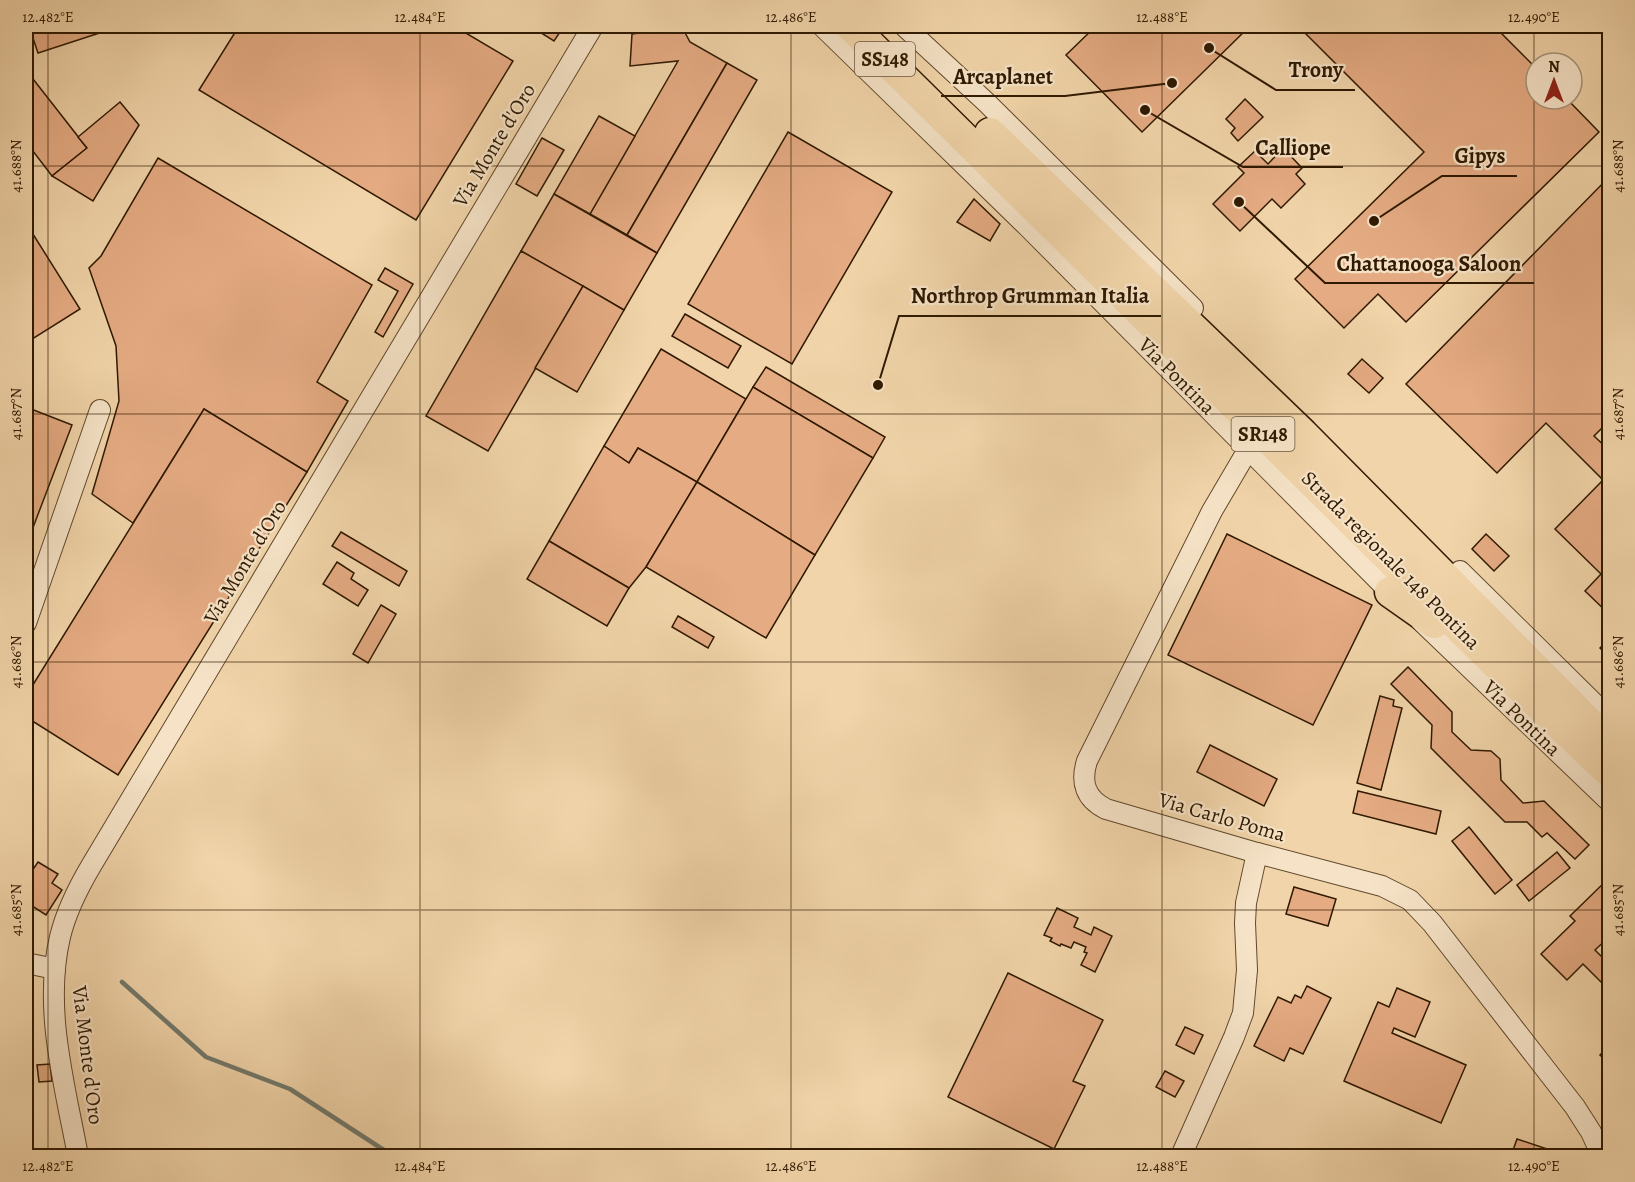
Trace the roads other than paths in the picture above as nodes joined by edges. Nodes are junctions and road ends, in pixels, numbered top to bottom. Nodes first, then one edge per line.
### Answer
1 (593, 26) edge
2 (822, 26) edge
3 (851, 26) edge
4 (879, 26) edge
5 (904, 26) edge
6 (934, 92) junction
7 (100, 410) dead end
8 (1249, 447) junction
9 (1390, 592) junction
10 (26, 623) edge
11 (1504, 673) junction
12 (1610, 719) edge
13 (1610, 744) edge
14 (1610, 773) edge
15 (1610, 802) edge
16 (1257, 853) junction
17 (26, 963) edge
18 (55, 969) junction
19 (78, 1156) edge
20 (1181, 1156) edge
21 (1602, 1156) edge

1 - 18 street, Via Monte d'Oro
2 - 8 street, Via Pontina
3 - 6 highway, SS148
4 - 6 highway, SS148
5 - 12 street
6 - 11 highway, Strada regionale 148 Pontina / SR148
6 - 13 highway, Strada regionale 148 Pontina / SR148
7 - 10 street
8 - 9 street, Via Pontina
8 - 16 street, Via Carlo Poma
9 - 11 highway
9 - 15 street, Via Pontina
11 - 14 highway, Strada regionale 148 Pontina / SR148
16 - 20 street
16 - 21 street, Via Carlo Poma
17 - 18 street
18 - 19 street, Via Monte d'Oro

